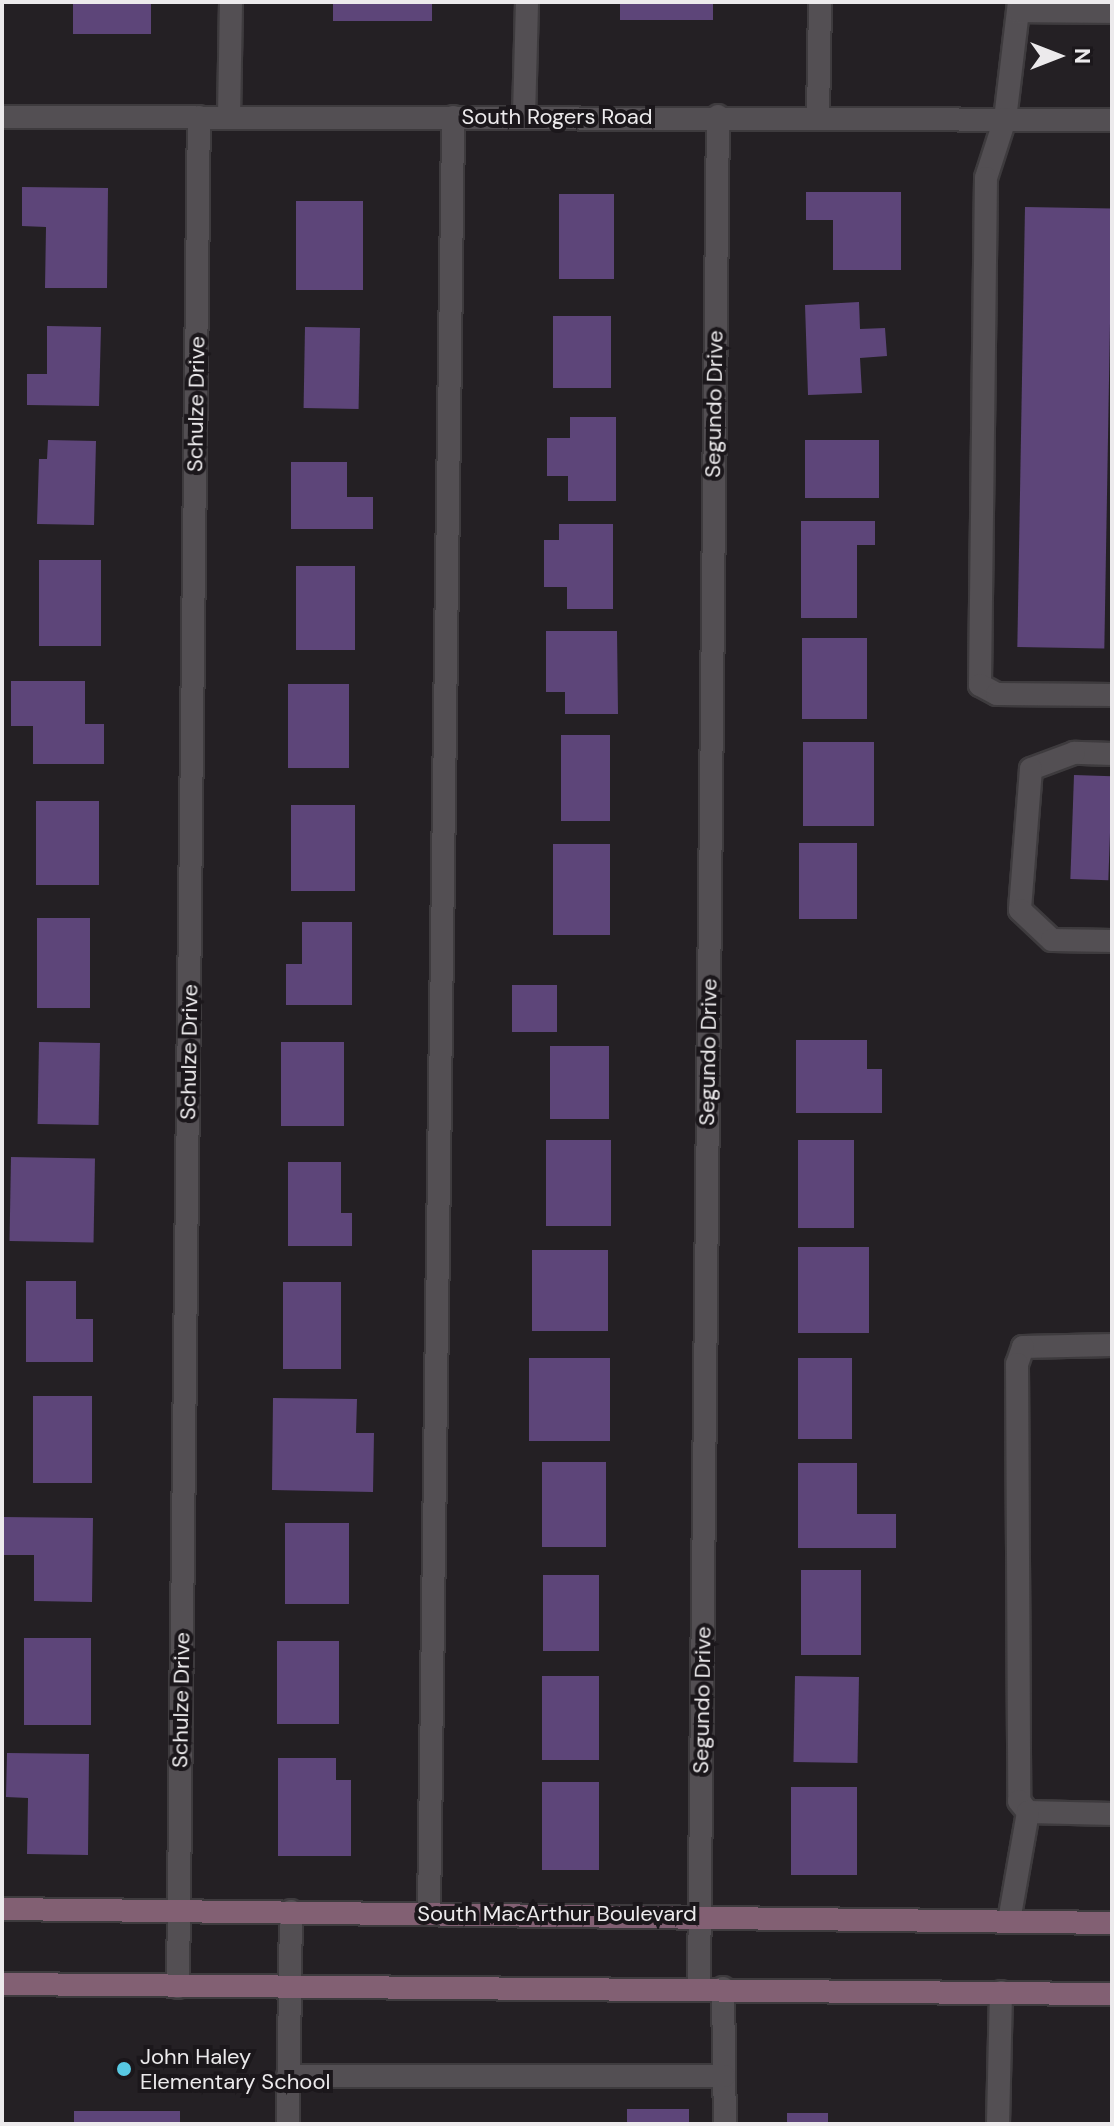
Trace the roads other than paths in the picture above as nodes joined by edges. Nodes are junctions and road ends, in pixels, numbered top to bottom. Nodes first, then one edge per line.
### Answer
1 (231, 2) edge
2 (527, 2) edge
3 (820, 2) edge
4 (1019, 7) edge
5 (1112, 12) edge
6 (718, 116) junction
7 (2, 117) edge
8 (199, 117) junction
9 (229, 117) junction
10 (453, 117) junction
11 (524, 117) junction
12 (818, 117) junction
13 (1005, 119) junction
14 (1112, 120) edge
15 (1112, 695) edge
16 (1112, 754) edge
17 (1112, 941) edge
18 (1112, 1345) edge
19 (1028, 1812) junction
20 (1112, 1814) edge
21 (2, 1909) edge
22 (178, 1910) junction
23 (291, 1911) junction
24 (429, 1913) junction
25 (700, 1915) junction
26 (1009, 1921) junction
27 (1112, 1923) edge
28 (2, 1984) edge
29 (178, 1987) junction
30 (290, 1987) junction
31 (699, 1987) junction
32 (723, 1988) junction
33 (1001, 1992) junction
34 (1112, 1994) edge
35 (288, 2076) junction
36 (724, 2076) junction
37 (288, 2124) edge
38 (725, 2124) edge
39 (998, 2124) edge

1 - 9 street
2 - 11 street
3 - 12 street
4 - 5 street
4 - 13 street
6 - 11 street, South Rogers Road
6 - 12 street, South Rogers Road
6 - 25 street, Segundo Drive
7 - 8 street, South Rogers Road
8 - 9 street, South Rogers Road
8 - 22 street, Schulze Drive
9 - 10 street, South Rogers Road
10 - 11 street, South Rogers Road
10 - 24 street
12 - 13 street, South Rogers Road
13 - 14 street, South Rogers Road
13 - 15 street
16 - 17 street
18 - 19 street
19 - 20 street
19 - 26 street
21 - 22 main road, South MacArthur Boulevard
22 - 23 main road, South MacArthur Boulevard
22 - 29 street, Schulze Drive
23 - 24 main road, South MacArthur Boulevard
23 - 30 street
24 - 25 main road, South MacArthur Boulevard
25 - 26 main road, South MacArthur Boulevard
25 - 31 street, Segundo Drive
26 - 27 main road, South MacArthur Boulevard
28 - 29 main road
29 - 30 main road
30 - 31 main road
30 - 35 street
31 - 32 main road
32 - 33 main road
32 - 36 street
33 - 34 main road
33 - 39 street
35 - 36 street
35 - 37 street
36 - 38 street

